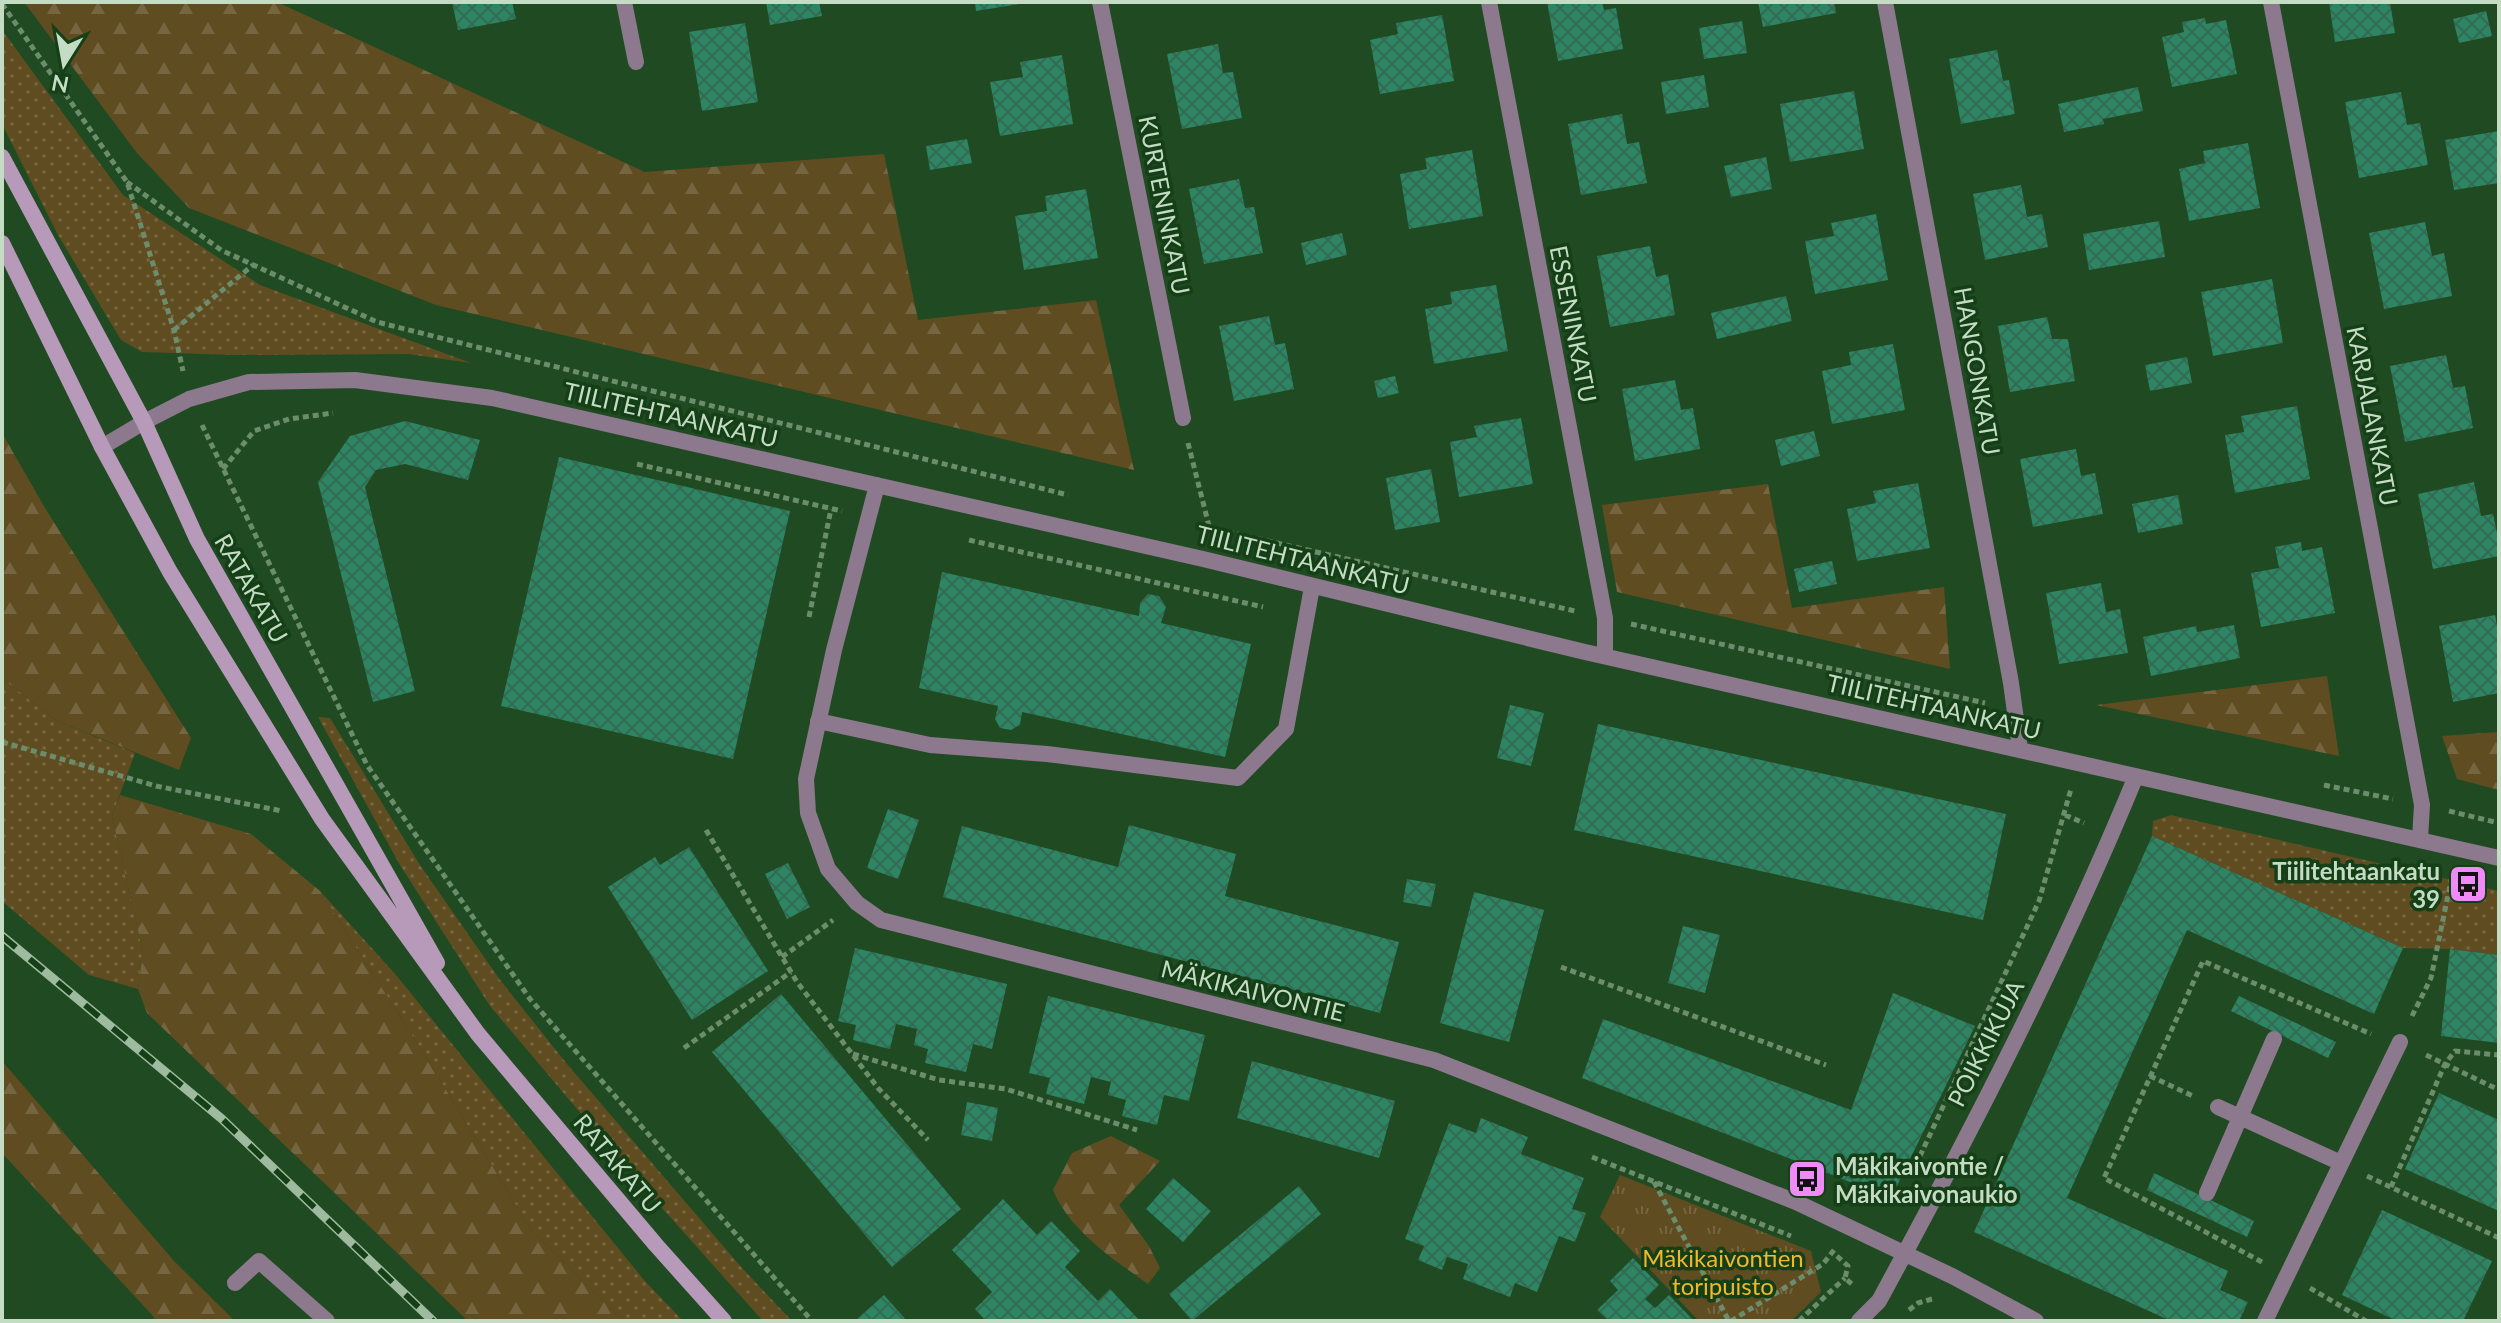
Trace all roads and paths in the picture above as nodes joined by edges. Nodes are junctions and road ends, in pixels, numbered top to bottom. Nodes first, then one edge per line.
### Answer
1 (624, 2) edge
2 (1100, 2) edge
3 (1489, 2) edge
4 (1885, 2) edge
5 (2271, 2) edge
6 (2, 4) edge
7 (636, 62) dead end
8 (2, 157) edge
9 (127, 182) junction
10 (2, 243) edge
11 (253, 265) junction
12 (174, 330) junction
13 (189, 399) junction
14 (345, 411) dead end
15 (1183, 418) joint
16 (144, 422) junction
17 (102, 447) junction
18 (629, 463) dead end
19 (223, 469) junction
20 (877, 485) junction
21 (1069, 495) dead end
22 (869, 517) junction
23 (1195, 524) dead end
24 (1209, 527) junction
25 (967, 539) dead end
26 (1203, 559) junction
27 (1312, 587) junction
28 (1306, 617) junction
29 (1605, 618) junction
30 (1605, 656) junction
31 (2014, 709) junction
32 (818, 721) junction
33 (2, 742) edge
34 (2020, 749) junction
35 (2078, 763) junction
36 (2136, 776) junction
37 (2314, 783) dead end
38 (2055, 788) dead end
39 (2070, 792) junction
40 (2422, 805) junction
41 (322, 819) junction
42 (2499, 823) edge
43 (706, 830) dead end
44 (2420, 839) junction
45 (2499, 858) edge
46 (857, 903) junction
47 (782, 957) junction
48 (1561, 967) dead end
49 (791, 972) junction
50 (478, 1034) junction
51 (2274, 1039) dead end
52 (2400, 1042) joint
53 (684, 1048) dead end
54 (851, 1053) junction
55 (2499, 1055) edge
56 (2445, 1064) junction
57 (1826, 1065) dead end
58 (2150, 1076) dead end
59 (2499, 1090) edge
60 (2218, 1107) joint
61 (2239, 1117) junction
62 (1137, 1130) dead end
63 (928, 1140) dead end
64 (1920, 1156) dead end
65 (2341, 1163) junction
66 (1654, 1182) dead end
67 (2391, 1187) junction
68 (2207, 1193) dead end
69 (2499, 1238) edge
70 (1833, 1252) dead end
71 (1905, 1254) junction
72 (1952, 1276) junction
73 (1845, 1278) dead end
74 (235, 1283) dead end
75 (1907, 1312) dead end
76 (327, 1321) edge
77 (724, 1321) edge
78 (812, 1321) edge
79 (1730, 1321) edge
80 (1799, 1321) edge
81 (1859, 1321) edge
82 (2036, 1321) edge
83 (2265, 1321) edge

1 - 7 street
2 - 15 street, KURTENINKATU
3 - 29 street, ESSENINKATU
4 - 31 street, HANGONKATU
5 - 40 street, KARJALANKATU
6 - 9 path
8 - 16 main road, RATAKATU
9 - 11 path
9 - 12 path
10 - 17 main road, RATAKATU
11 - 12 path
11 - 21 path
12 - 13 path
13 - 16 street, TIILITEHTAANKATU
13 - 19 path
13 - 20 street, TIILITEHTAANKATU
14 - 19 path
15 - 24 path
16 - 17 street, TIILITEHTAANKATU
16 - 50 main road, RATAKATU
17 - 41 main road, RATAKATU
18 - 22 path
19 - 78 path
20 - 22 street, MÄKIKAIVONTIE
20 - 26 street, TIILITEHTAANKATU
22 - 32 street, MÄKIKAIVONTIE
23 - 24 path
24 - 26 path
24 - 29 path
25 - 28 path
26 - 27 street, TIILITEHTAANKATU
27 - 28 street
27 - 30 street, TIILITEHTAANKATU
28 - 32 street
29 - 30 street, ESSENINKATU
29 - 31 path
30 - 34 street, TIILITEHTAANKATU
31 - 34 street, HANGONKATU
32 - 46 street, MÄKIKAIVONTIE
33 - 41 path
34 - 35 street, TIILITEHTAANKATU
35 - 36 street, TIILITEHTAANKATU
35 - 39 path
36 - 44 street, TIILITEHTAANKATU
36 - 71 street, POIKKIKUJA
37 - 40 path
38 - 39 path
39 - 64 path
40 - 42 path
40 - 44 street, KARJALANKATU
41 - 50 main road, RATAKATU
43 - 47 path
44 - 45 street, TIILITEHTAANKATU
46 - 47 path
46 - 71 street, MÄKIKAIVONTIE
47 - 49 path
48 - 57 path
49 - 53 path
49 - 54 path
50 - 77 main road, RATAKATU
51 - 61 street
52 - 56 path
52 - 65 street
54 - 62 path
54 - 63 path
55 - 56 path
56 - 59 path
56 - 67 path
58 - 60 path
60 - 61 street
61 - 65 street
61 - 68 street
65 - 67 path
65 - 83 street
66 - 79 path
67 - 69 path
70 - 79 path
71 - 72 street, MÄKIKAIVONTIE
71 - 81 street, POIKKIKUJA
72 - 75 path
72 - 82 street, MÄKIKAIVONTIE
73 - 80 path
74 - 76 street

